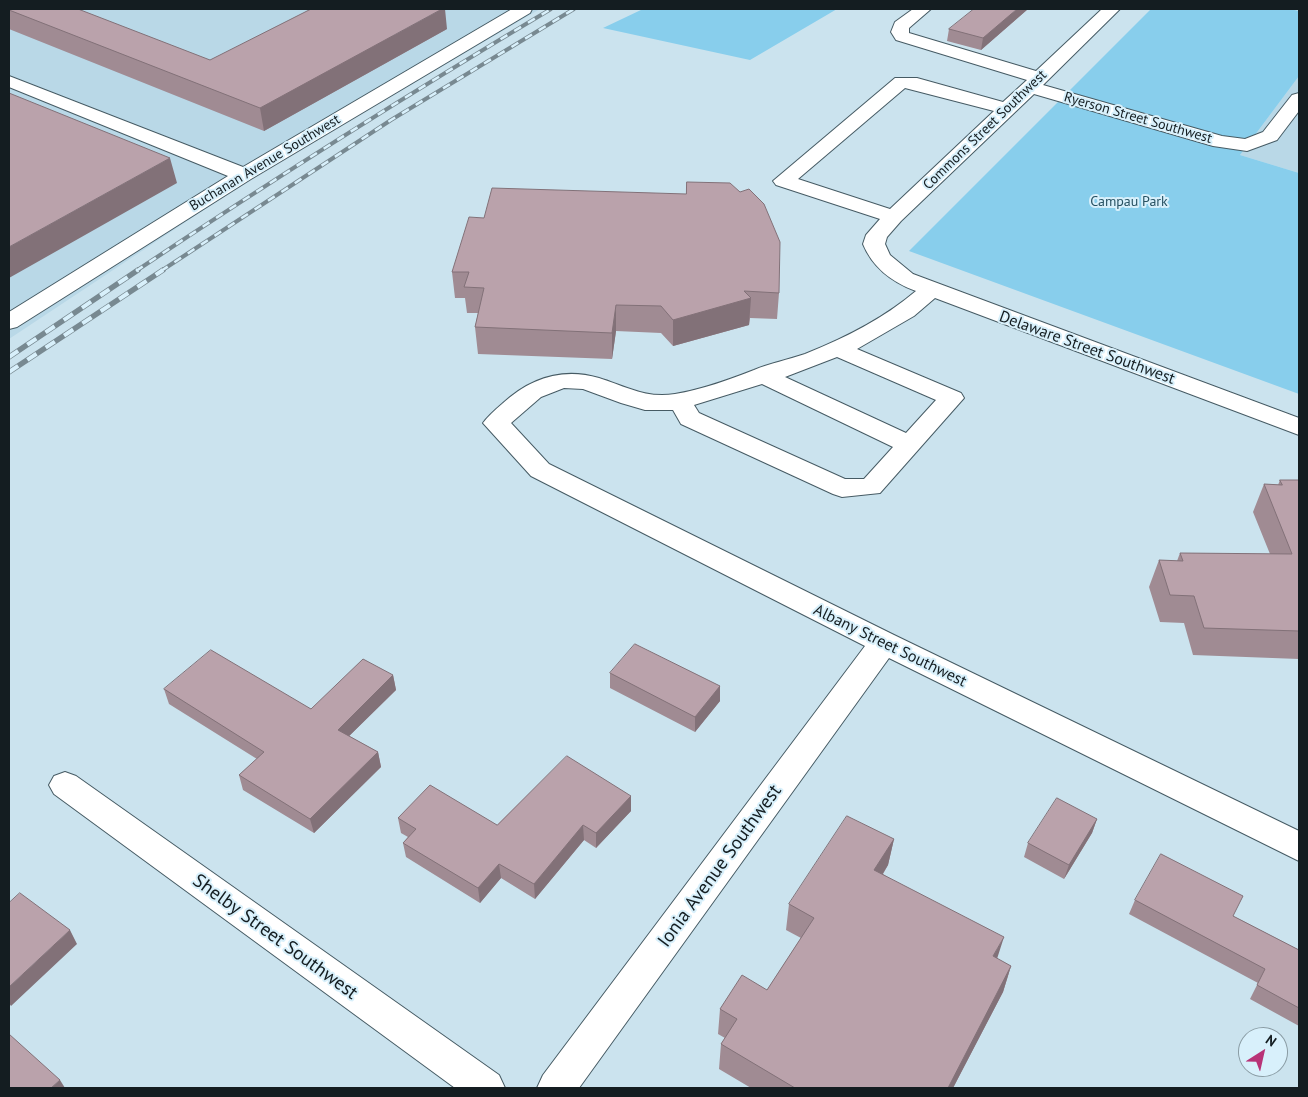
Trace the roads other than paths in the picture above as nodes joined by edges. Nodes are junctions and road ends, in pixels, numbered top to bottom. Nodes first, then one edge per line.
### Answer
1 (524, 9) edge
2 (923, 9) edge
3 (1112, 9) edge
4 (9, 81) edge
5 (1034, 83) junction
6 (1299, 99) edge
7 (1007, 109) junction
8 (244, 175) junction
9 (894, 217) junction
10 (880, 258) joint
11 (931, 290) junction
12 (9, 322) edge
13 (837, 349) junction
14 (762, 375) junction
15 (680, 402) junction
16 (1299, 427) edge
17 (910, 445) junction
18 (884, 643) junction
19 (65, 785) dead end
20 (1299, 847) edge
21 (486, 1088) edge
22 (556, 1088) edge

1 - 8 street, Buchanan Avenue Southwest
2 - 5 street, Ryerson Street Southwest
3 - 5 street, Commons Street Southwest
4 - 8 street
5 - 6 street, Ryerson Street Southwest
5 - 7 street, Commons Street Southwest
7 - 9 street, Commons Street Southwest
7 - 9 street
8 - 12 street, Buchanan Avenue Southwest
9 - 10 street, Commons Street Southwest
10 - 11 street, Delaware Street Southwest
11 - 13 street
11 - 16 street, Delaware Street Southwest
13 - 14 street
13 - 17 street
14 - 15 street
14 - 17 street
15 - 17 street
15 - 18 street, Albany Street Southwest
18 - 20 street, Albany Street Southwest
18 - 22 street, Ionia Avenue Southwest
19 - 21 street, Shelby Street Southwest

